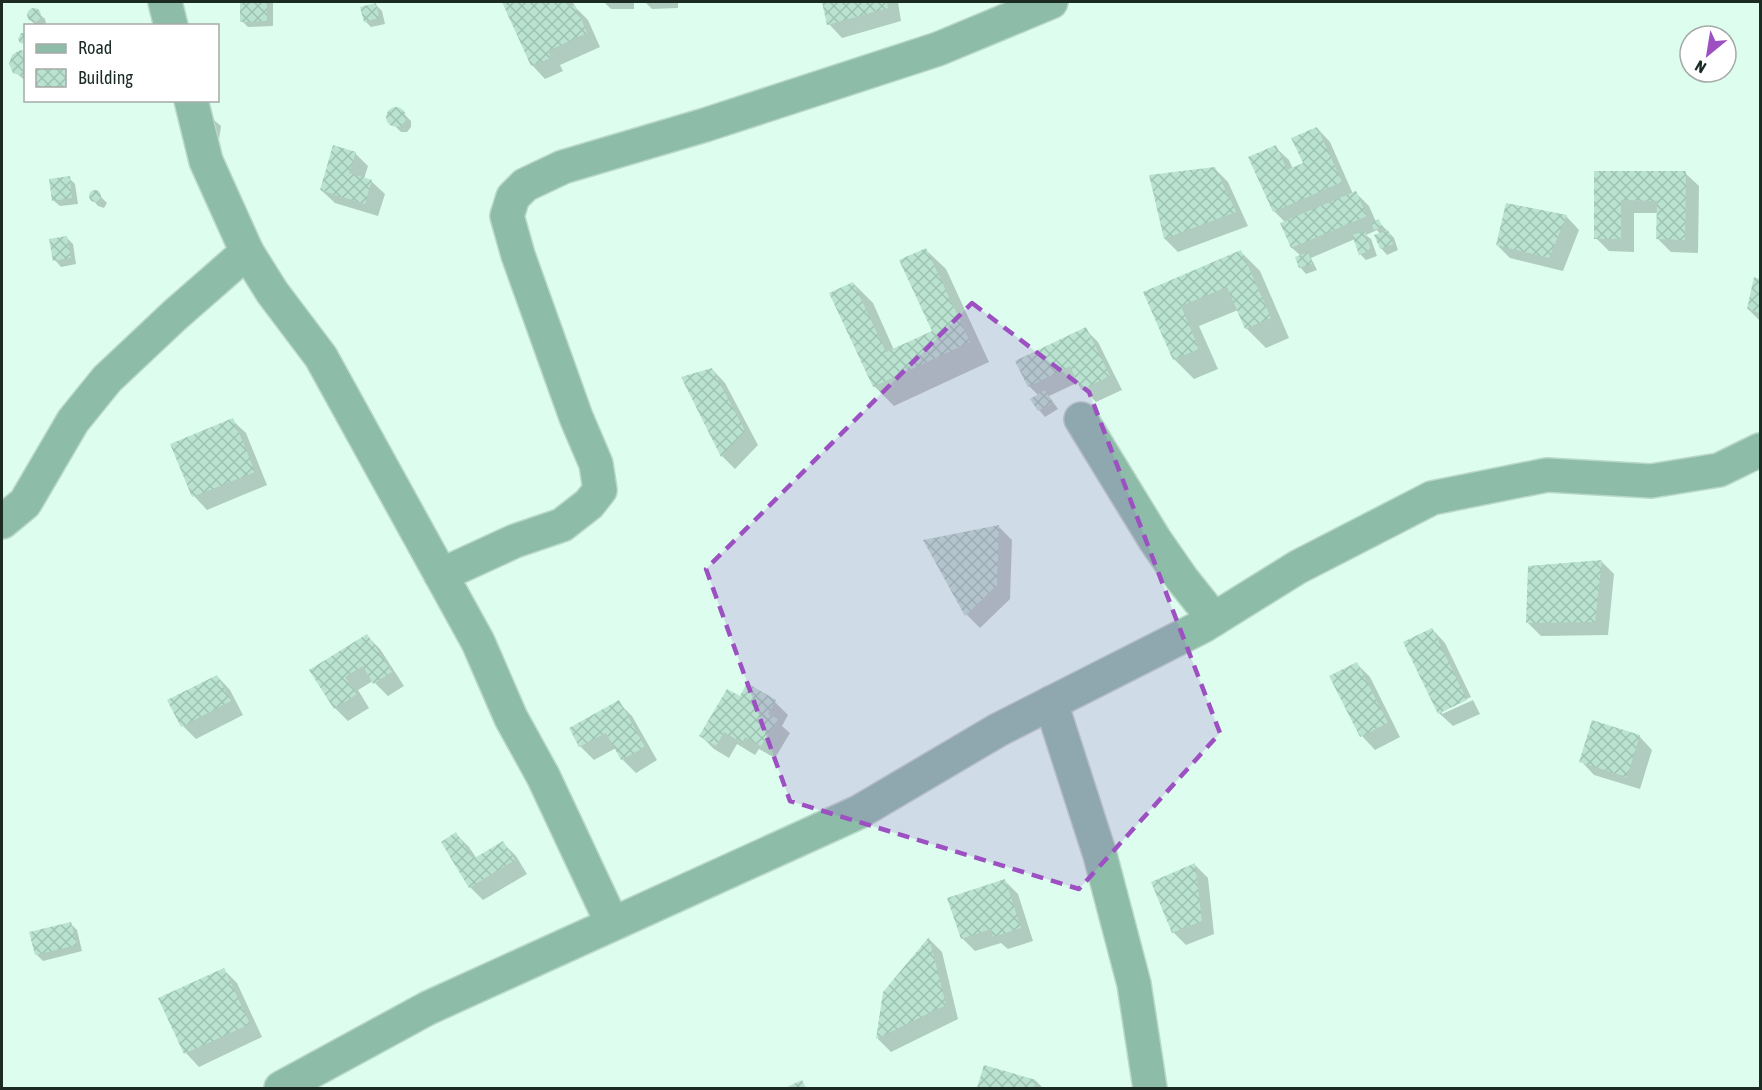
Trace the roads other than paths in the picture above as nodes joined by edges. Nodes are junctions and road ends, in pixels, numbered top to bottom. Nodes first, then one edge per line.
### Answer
1 (165, 2) edge
2 (1051, 2) edge
3 (170, 24) edge
4 (191, 102) edge
5 (247, 252) junction
6 (1080, 419) dead end
7 (1761, 450) edge
8 (2, 522) edge
9 (441, 574) junction
10 (1214, 619) junction
11 (1051, 703) junction
12 (612, 923) junction
13 (281, 1089) edge
14 (1150, 1089) edge

1 - 3 street
2 - 9 street
4 - 5 street
5 - 8 street
5 - 9 street
6 - 10 street
7 - 10 street
9 - 12 street
10 - 11 street
11 - 12 street
11 - 14 street
12 - 13 street

